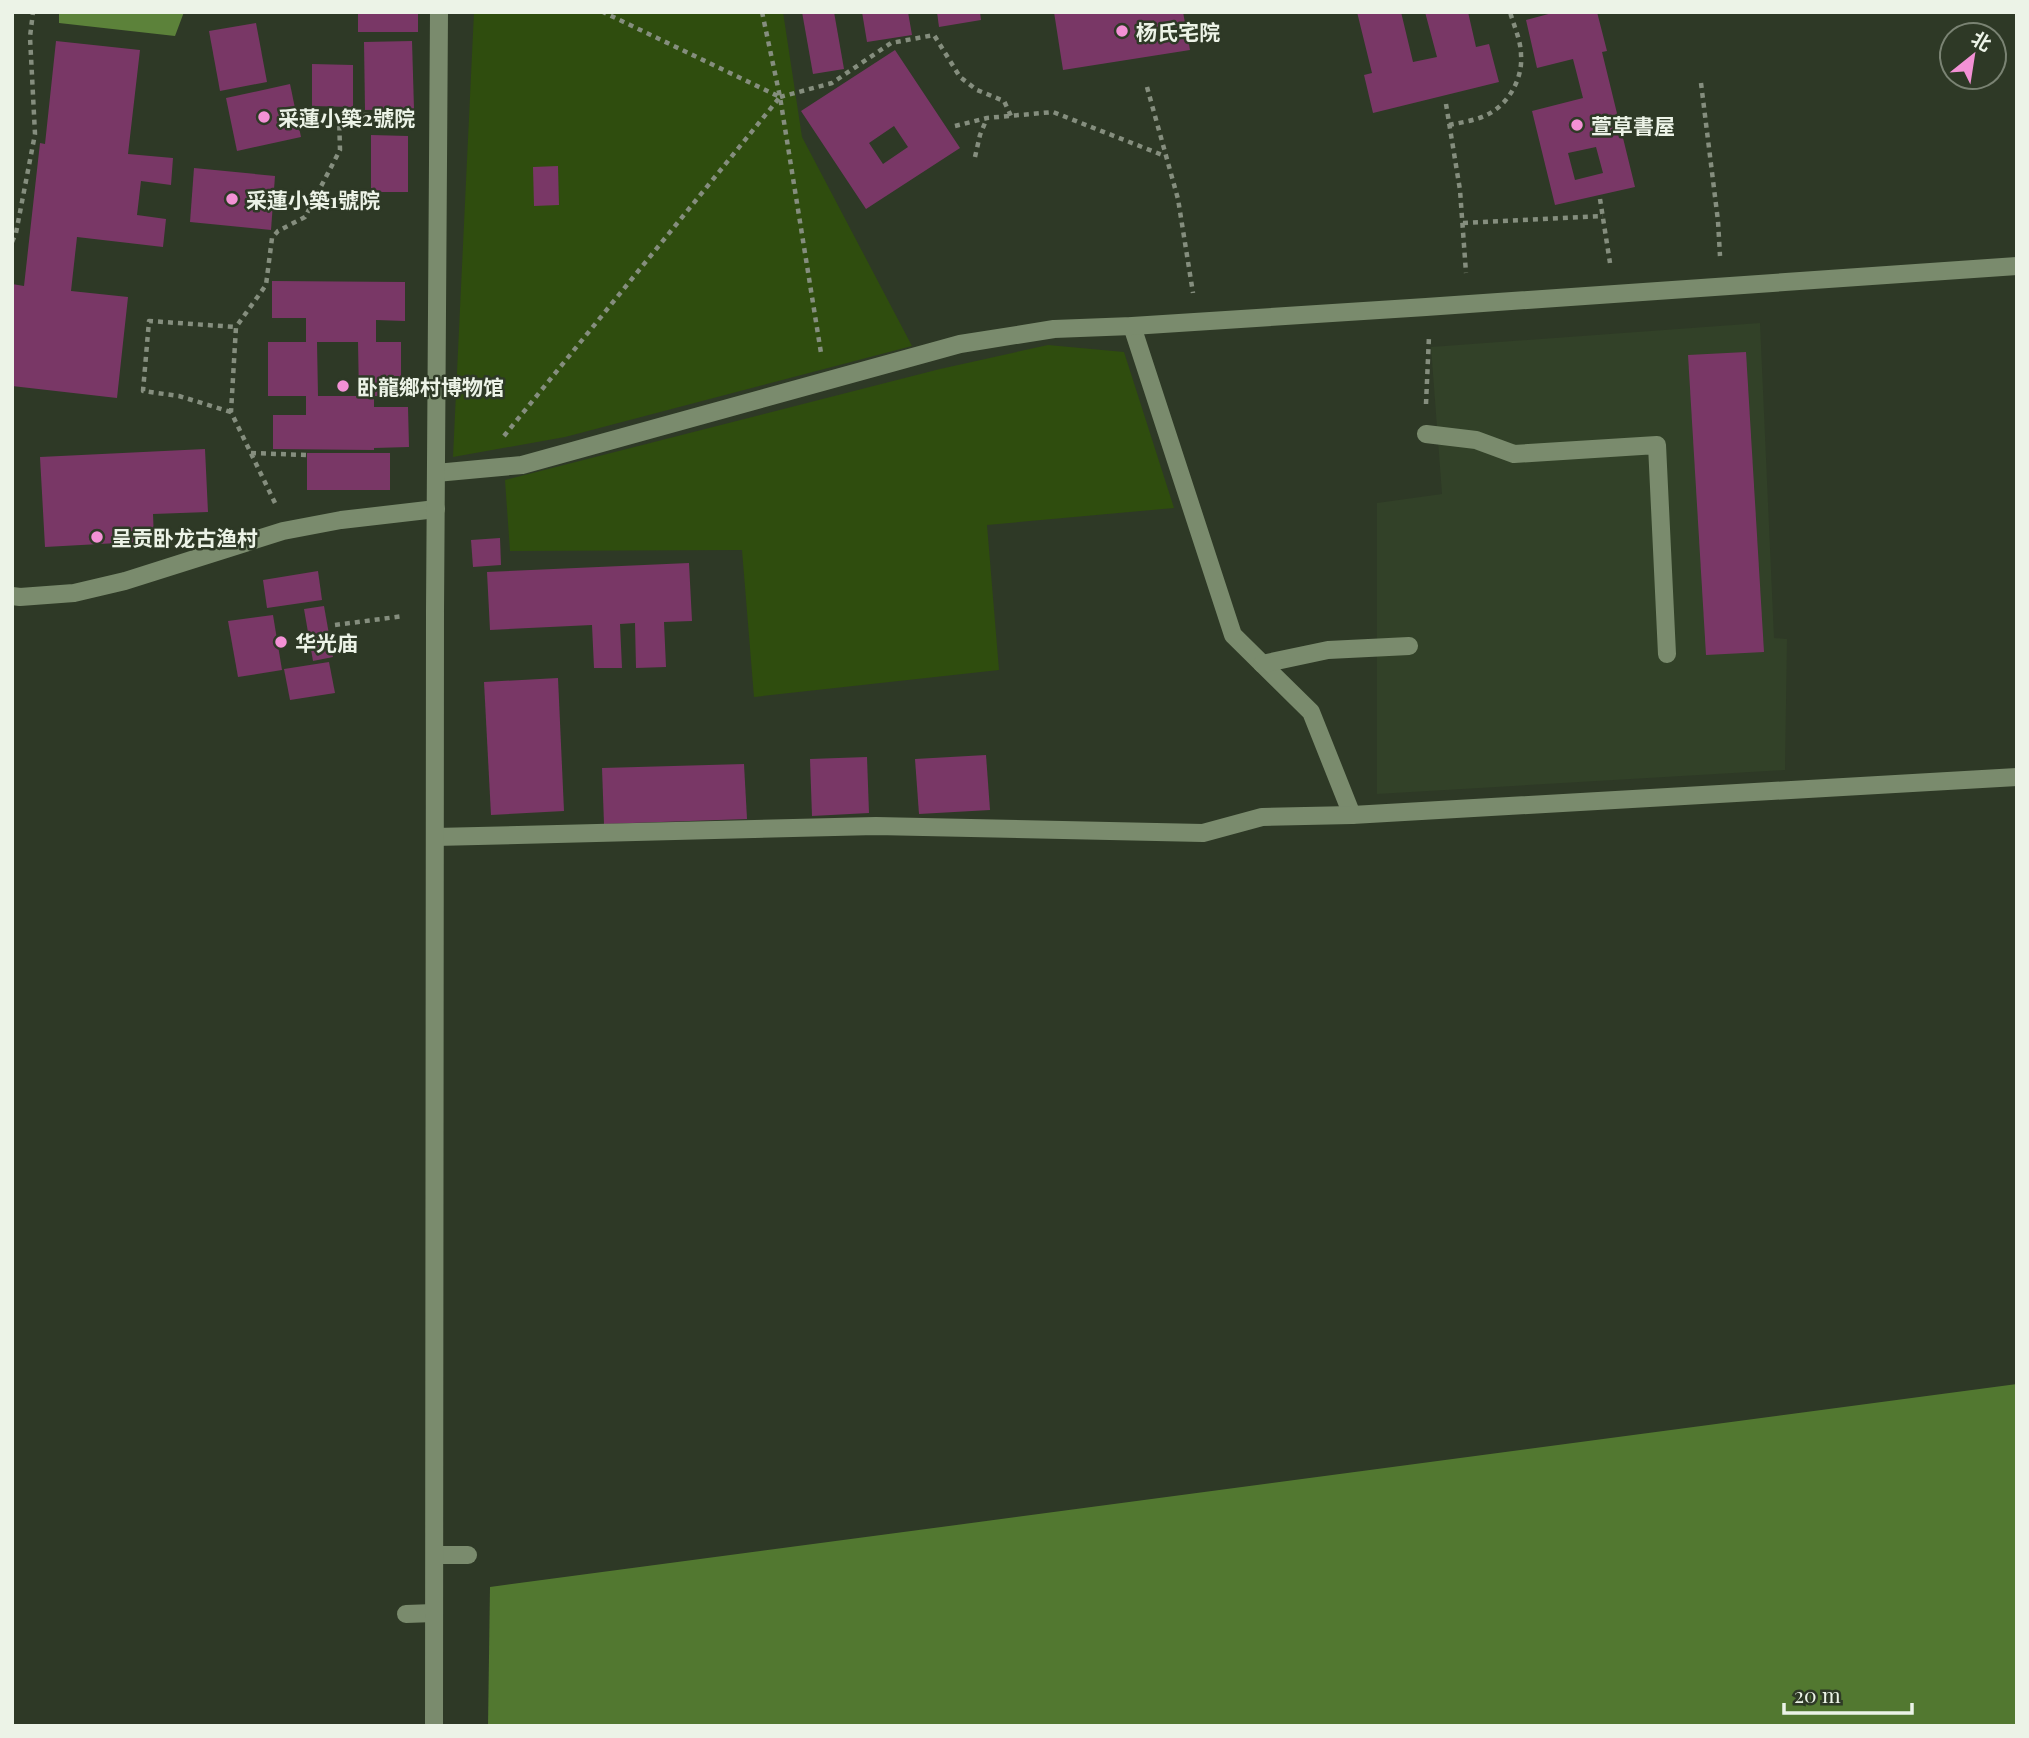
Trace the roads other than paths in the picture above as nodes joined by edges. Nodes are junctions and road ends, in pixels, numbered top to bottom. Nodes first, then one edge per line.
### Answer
1 (439, 12) edge
2 (2017, 266) edge
3 (1132, 326) junction
4 (1426, 434) road end
5 (436, 473) junction
6 (436, 509) junction
7 (12, 596) edge
8 (1409, 646) dead end
9 (1667, 654) dead end
10 (1262, 664) junction
11 (2017, 777) edge
12 (1352, 815) junction
13 (435, 837) junction
14 (435, 1555) junction
15 (468, 1555) dead end
16 (434, 1613) junction
17 (406, 1614) dead end
18 (434, 1726) edge

1 - 5 street
2 - 3 street
3 - 5 street
3 - 10 street
4 - 9 street
5 - 6 street
6 - 7 street
6 - 13 street
8 - 10 street
10 - 12 street
11 - 12 street
12 - 13 street
13 - 14 street
14 - 15 street
14 - 16 street
16 - 17 street
16 - 18 street

